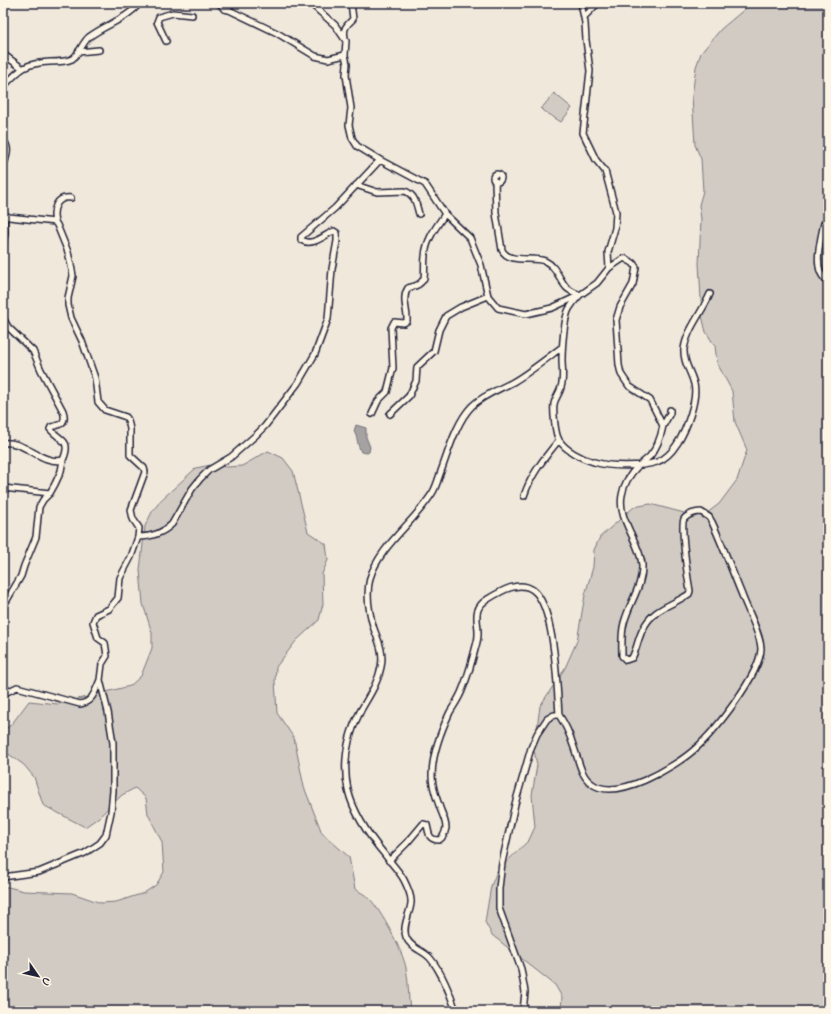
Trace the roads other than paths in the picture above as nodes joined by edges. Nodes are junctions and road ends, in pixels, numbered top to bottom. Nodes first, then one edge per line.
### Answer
1 (140, 3) edge
2 (219, 3) edge
3 (310, 3) edge
4 (351, 3) edge
5 (581, 3) edge
6 (598, 3) edge
7 (192, 15) dead end
8 (584, 17) junction
9 (166, 41) dead end
10 (346, 41) junction
11 (99, 50) dead end
12 (78, 52) junction
13 (3, 54) edge
14 (345, 55) junction
15 (22, 68) junction
16 (3, 87) edge
17 (3, 140) edge
18 (380, 160) junction
19 (3, 167) edge
20 (495, 181) dead end
21 (356, 185) junction
22 (71, 198) dead end
23 (419, 214) dead end
24 (444, 214) junction
25 (3, 215) edge
26 (828, 221) edge
27 (55, 222) junction
28 (3, 244) edge
29 (608, 268) junction
30 (828, 281) edge
31 (710, 294) dead end
32 (580, 295) junction
33 (488, 296) junction
34 (3, 318) edge
35 (562, 347) junction
36 (670, 410) dead end
37 (372, 414) dead end
38 (390, 414) dead end
39 (662, 426) junction
40 (558, 440) junction
41 (3, 442) edge
42 (63, 460) junction
43 (639, 465) junction
44 (3, 488) edge
45 (50, 493) junction
46 (524, 496) dead end
47 (138, 537) junction
48 (3, 608) edge
49 (100, 680) junction
50 (3, 694) edge
51 (559, 715) junction
52 (389, 861) junction
53 (3, 877) edge
54 (456, 1011) edge
55 (523, 1011) edge

1 - 12 street
2 - 14 street
3 - 10 street
4 - 10 street
5 - 8 street
6 - 8 street
7 - 9 street
8 - 29 street
10 - 14 street
11 - 12 street
12 - 15 street
13 - 15 street
14 - 18 street
15 - 16 street
17 - 19 street
18 - 21 street
18 - 24 street
20 - 32 street
21 - 23 street
21 - 47 street
22 - 27 street
24 - 33 street
24 - 37 street
25 - 27 street
25 - 28 street
26 - 30 street
27 - 47 street
29 - 32 street
29 - 39 street
31 - 43 street
32 - 33 street
32 - 35 street
33 - 38 street
34 - 42 street
35 - 40 street
35 - 52 street
36 - 39 street
39 - 43 street
40 - 43 street
40 - 46 street
41 - 42 street
42 - 45 street
43 - 51 street
44 - 45 street
45 - 48 street
47 - 49 street
49 - 50 street
49 - 53 street
51 - 52 street
51 - 55 street
52 - 54 street

